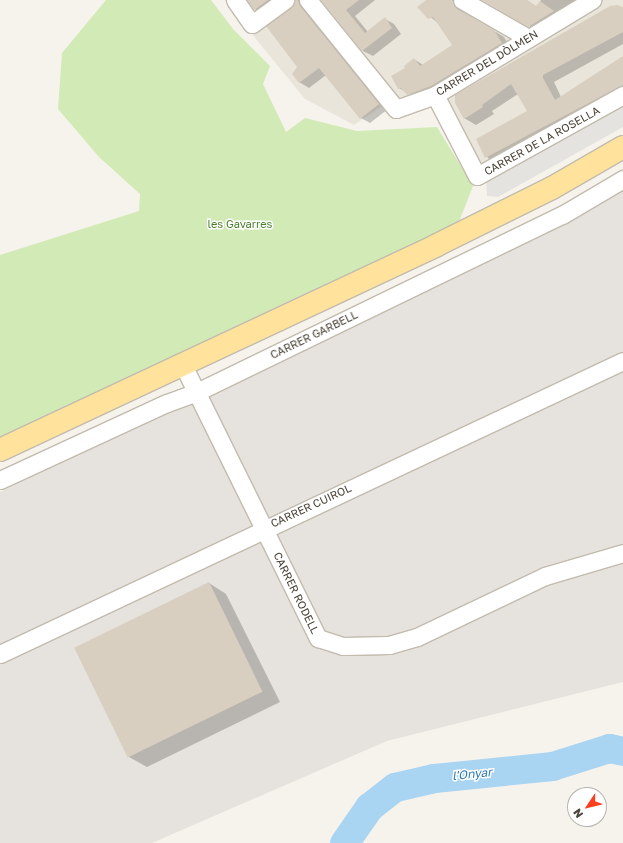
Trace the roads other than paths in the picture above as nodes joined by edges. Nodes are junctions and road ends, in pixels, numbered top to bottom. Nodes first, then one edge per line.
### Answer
1 (235, 0) edge
2 (285, 0) edge
3 (308, 0) edge
4 (462, 0) edge
5 (592, 0) edge
6 (528, 38) junction
7 (435, 95) junction
8 (623, 95) edge
9 (623, 147) edge
10 (623, 179) edge
11 (623, 360) edge
12 (183, 365) junction
13 (197, 392) junction
14 (0, 450) edge
15 (0, 480) edge
16 (263, 528) junction
17 (623, 553) edge
18 (0, 654) edge

1 - 2 street
3 - 7 street, CARRER DEL DÒLMEN
4 - 6 street
5 - 6 street, CARRER DEL DÒLMEN
6 - 7 street, CARRER DEL DÒLMEN
7 - 8 street, CARRER DE LA ROSELLA
9 - 12 main road
10 - 13 street, CARRER GARBELL
11 - 16 street, CARRER CUIROL
12 - 13 street, CARRER RODELL
12 - 14 main road
13 - 15 street, CARRER GARBELL
13 - 16 street, CARRER RODELL
16 - 17 street, CARRER RODELL
16 - 18 street, CARRER CUIROL

